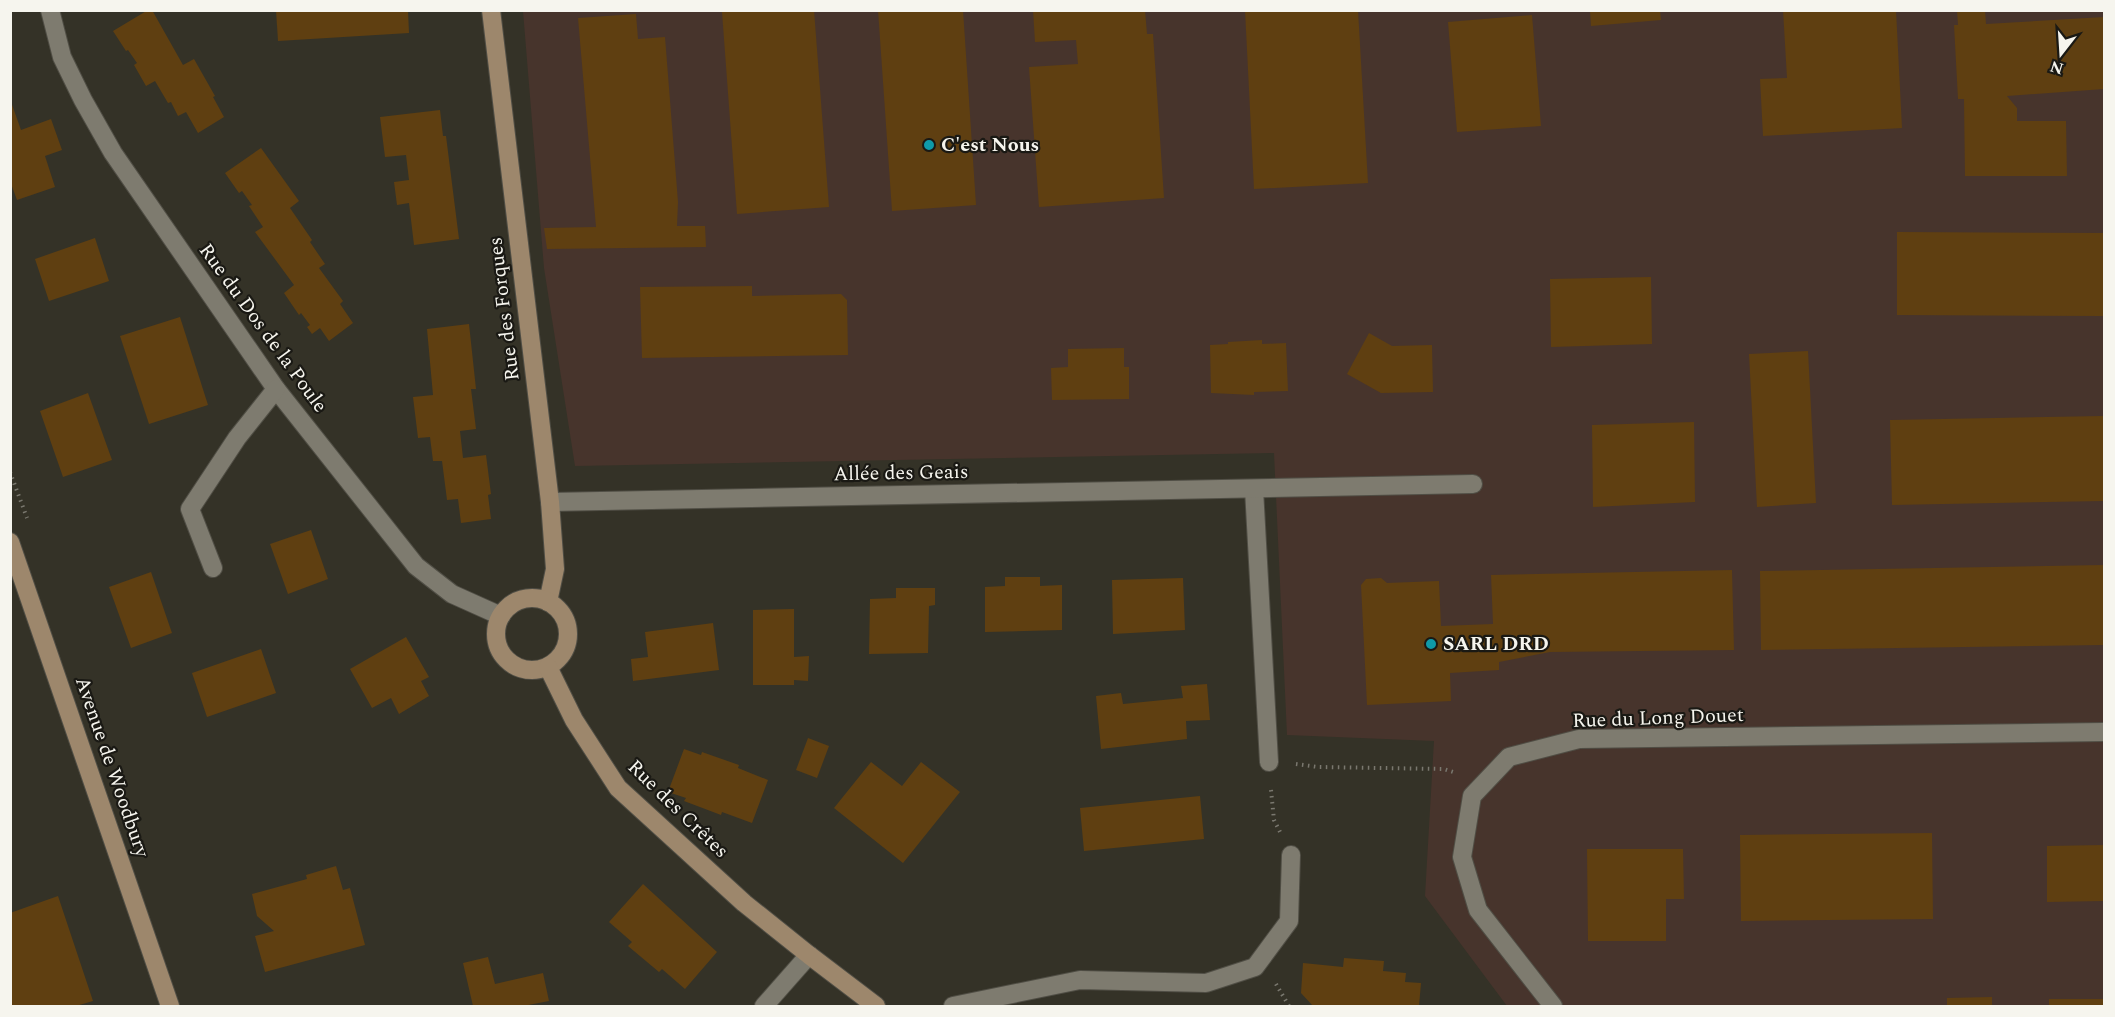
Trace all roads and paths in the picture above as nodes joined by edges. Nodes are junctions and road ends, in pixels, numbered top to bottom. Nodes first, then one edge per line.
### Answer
1 (491, 10) edge
2 (52, 11) edge
3 (276, 389) junction
4 (1473, 484) dead end
5 (1254, 489) junction
6 (550, 502) junction
7 (10, 542) edge
8 (213, 568) dead end
9 (548, 602) junction
10 (501, 616) junction
11 (548, 667) junction
12 (2104, 732) edge
13 (1269, 762) junction
14 (1485, 782) junction
15 (1291, 855) joint
16 (809, 956) junction
17 (170, 1006) edge
18 (764, 1006) edge
19 (876, 1006) edge
20 (953, 1006) edge
21 (1553, 1006) edge

1 - 6 street, Rue des Forques
2 - 3 street, Rue du Dos de la Poule
3 - 8 street
3 - 10 street, Rue du Dos de la Poule
4 - 5 street, Allée des Geais
5 - 6 street, Allée des Geais
5 - 13 street
6 - 9 street, Rue des Forques
7 - 17 street, Avenue de Woodbury
9 - 10 street
9 - 11 street
10 - 11 street
11 - 16 street, Rue des Crêtes
12 - 14 street, Rue du Long Douet
13 - 14 path
13 - 15 path
14 - 21 street, Rue du Long Douet
15 - 20 street
16 - 18 street
16 - 19 street, Rue des Crêtes

